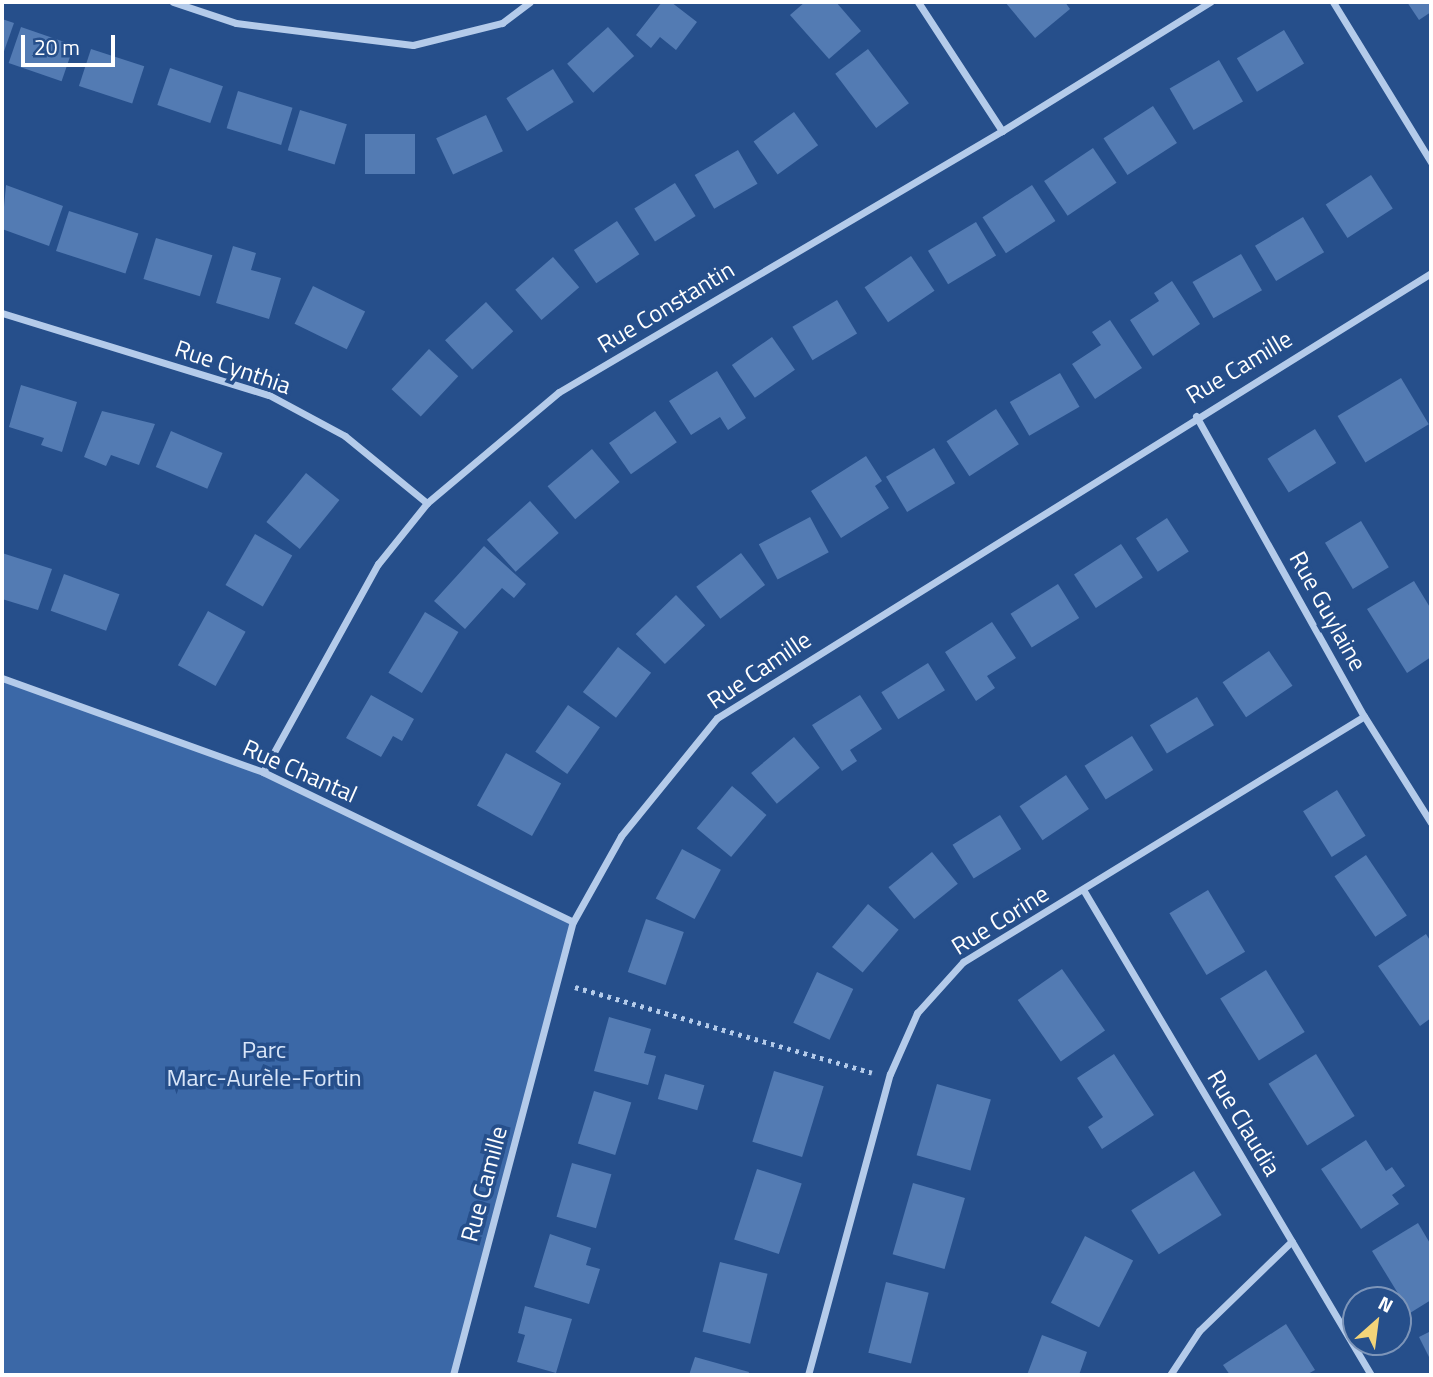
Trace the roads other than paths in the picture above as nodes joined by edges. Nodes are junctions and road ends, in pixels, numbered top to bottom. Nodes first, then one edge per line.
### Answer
1 (173, 2) edge
2 (530, 2) edge
3 (918, 2) edge
4 (1210, 2) edge
5 (1333, 2) edge
6 (1002, 131) junction
7 (1431, 162) edge
8 (1431, 273) edge
9 (2, 313) edge
10 (1196, 416) junction
11 (427, 503) junction
12 (2, 678) edge
13 (1364, 716) junction
14 (263, 772) junction
15 (1431, 823) edge
16 (1084, 891) junction
17 (573, 922) junction
18 (1292, 1241) junction
19 (453, 1375) edge
20 (808, 1375) edge
21 (1170, 1375) edge
22 (1371, 1375) edge

1 - 2 street
3 - 6 street
4 - 6 street, Rue Constantin
5 - 7 street
6 - 11 street, Rue Constantin
8 - 10 street, Rue Camille
9 - 11 street, Rue Cynthia
10 - 13 street, Rue Guylaine
10 - 17 street, Rue Camille
11 - 14 street, Rue Constantin
12 - 14 street, Rue Chantal
13 - 15 street, Rue Guylaine
13 - 16 street, Rue Corine
14 - 17 street, Rue Chantal
16 - 18 street, Rue Claudia
16 - 20 street, Rue Corine
17 - 19 street, Rue Camille
18 - 21 street
18 - 22 street, Rue Claudia

